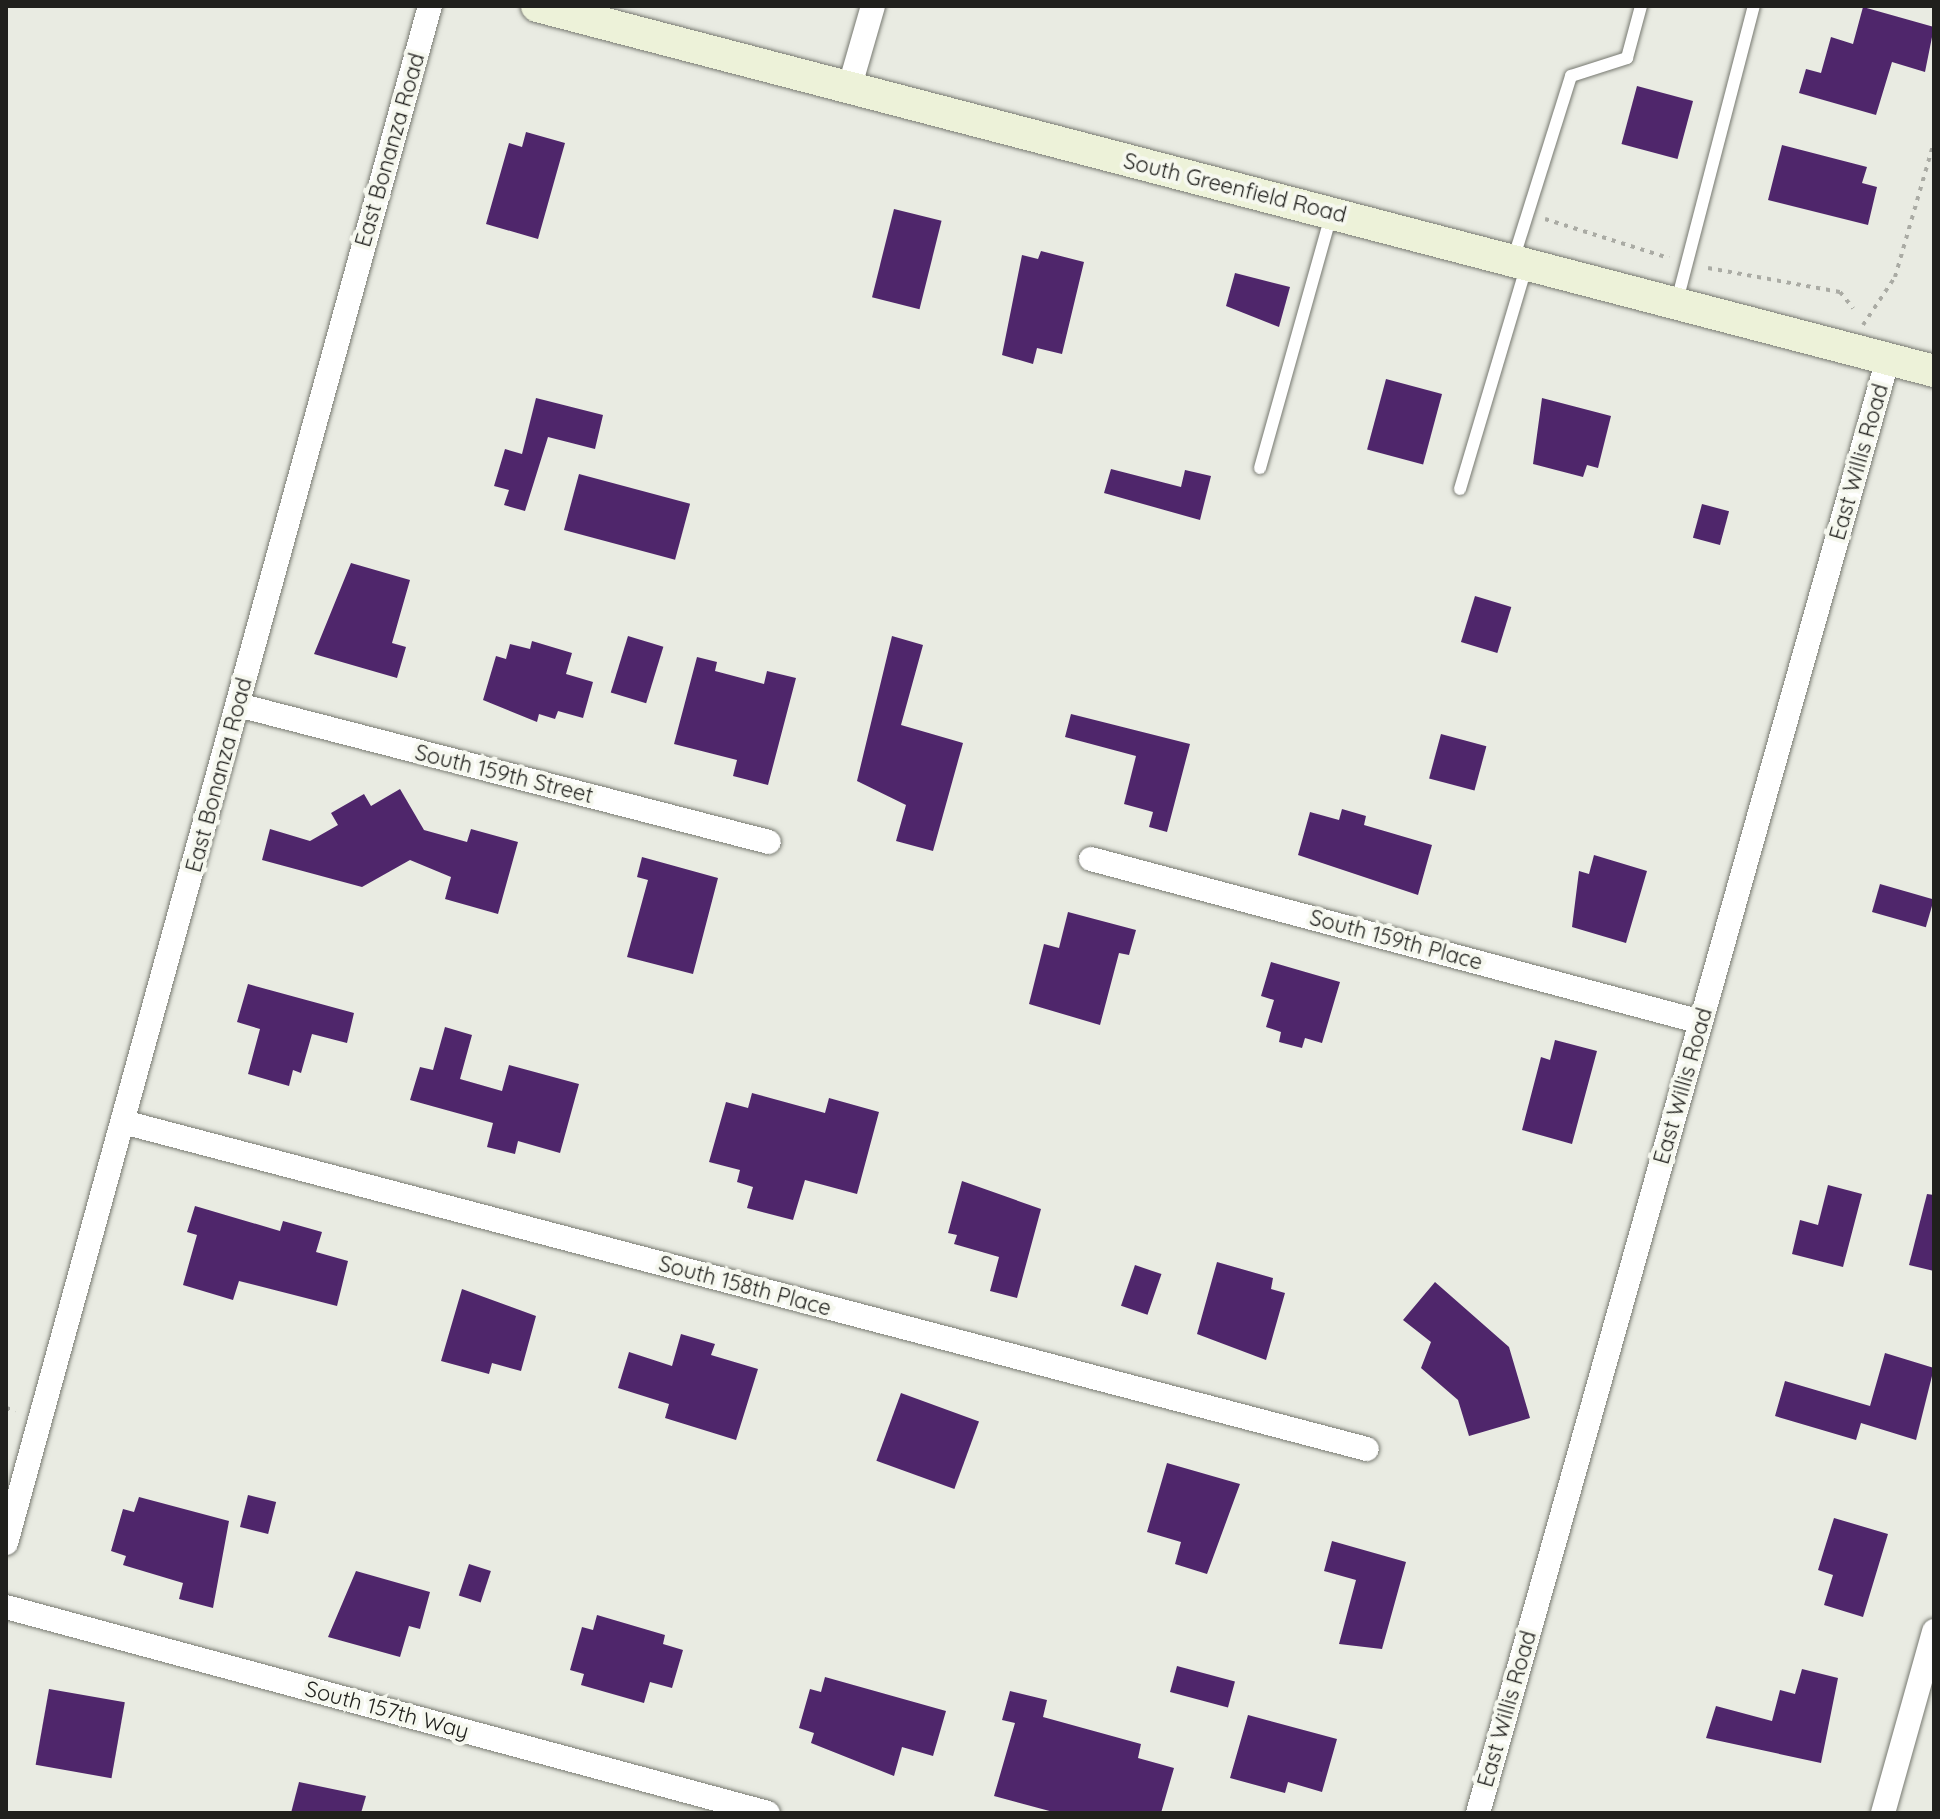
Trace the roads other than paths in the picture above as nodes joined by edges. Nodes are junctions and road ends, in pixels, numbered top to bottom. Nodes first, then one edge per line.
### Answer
1 (430, 6) edge
2 (537, 6) edge
3 (873, 6) edge
4 (1641, 6) edge
5 (1754, 6) edge
6 (849, 89) junction
7 (1332, 213) junction
8 (1520, 262) junction
9 (1676, 303) junction
10 (1888, 358) junction
11 (1934, 371) edge
12 (1260, 468) dead end
13 (1460, 489) dead end
14 (238, 705) junction
15 (769, 842) dead end
16 (1091, 859) dead end
17 (1701, 1022) junction
18 (123, 1122) junction
19 (1367, 1449) dead end
20 (6, 1543) edge
21 (6, 1607) edge
22 (1934, 1631) edge
23 (768, 1813) edge
24 (1478, 1813) edge
25 (1883, 1813) edge

1 - 14 street, East Bonanza Road
2 - 6 main road, South Greenfield Road
3 - 6 street
4 - 8 lane
5 - 9 lane
6 - 7 main road, South Greenfield Road
7 - 8 main road, South Greenfield Road
7 - 12 lane
8 - 9 main road, South Greenfield Road
8 - 13 lane
9 - 10 main road, South Greenfield Road
10 - 11 main road, South Greenfield Road
10 - 17 street, East Willis Road
14 - 15 street, South 159th Street
14 - 18 street, East Bonanza Road
16 - 17 street, South 159th Place
17 - 24 street, East Willis Road
18 - 19 street, South 158th Place
18 - 20 street, East Bonanza Road
21 - 23 street, South 157th Way
22 - 25 street

